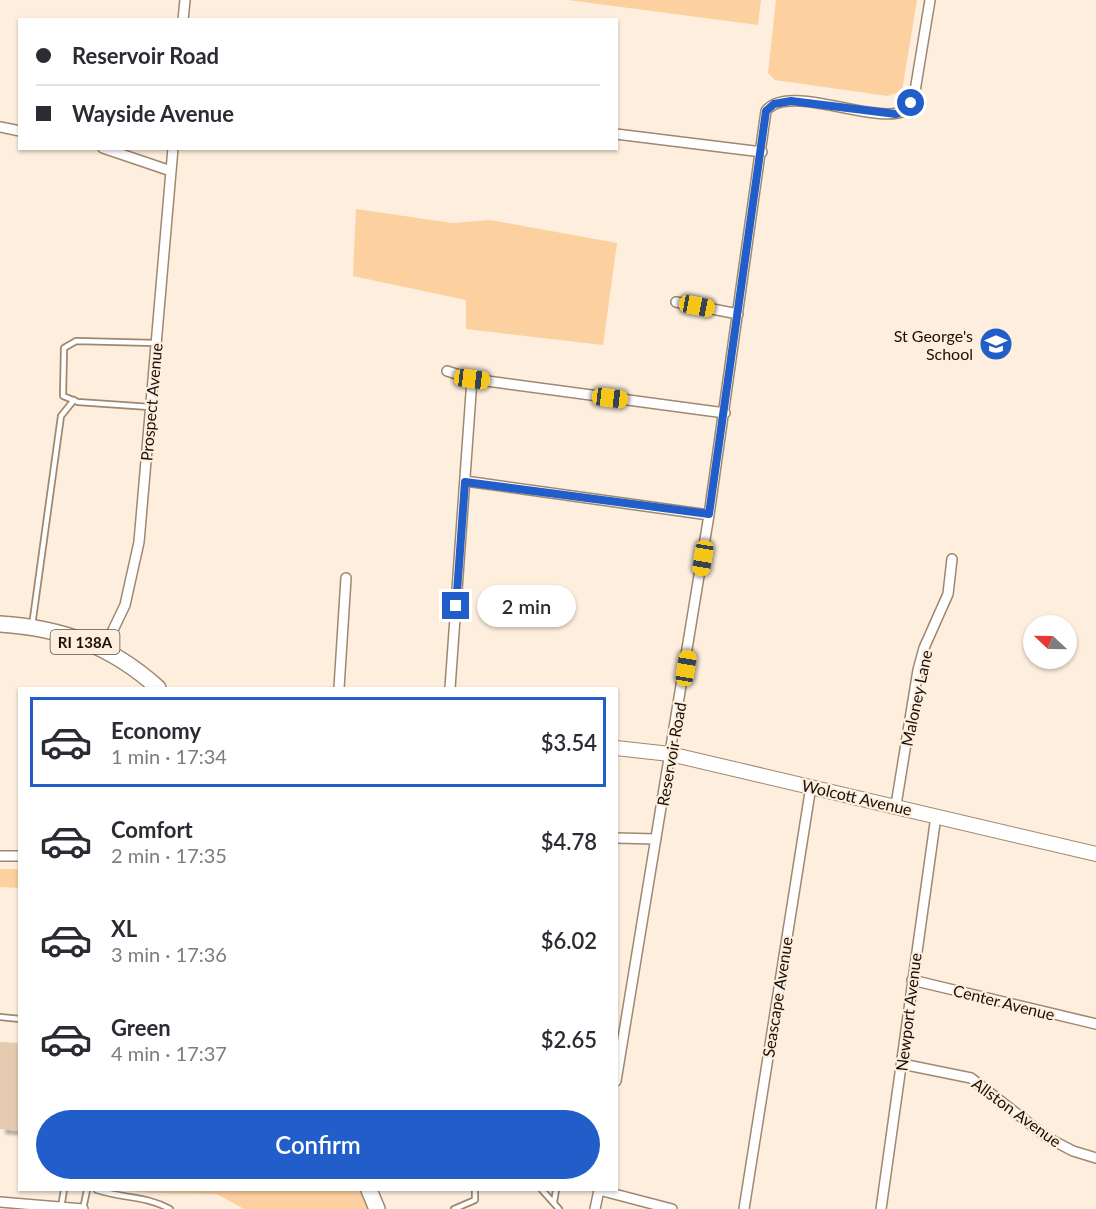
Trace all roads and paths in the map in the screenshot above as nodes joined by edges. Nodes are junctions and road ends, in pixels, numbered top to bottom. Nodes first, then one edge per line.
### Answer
1 (185, 0) edge
2 (930, 0) edge
3 (183, 18) edge
4 (0, 127) edge
5 (18, 131) edge
6 (618, 134) edge
7 (109, 150) edge
8 (173, 150) edge
9 (762, 152) junction
10 (171, 171) junction
11 (676, 302) dead end
12 (738, 314) junction
13 (156, 344) junction
14 (447, 371) dead end
15 (472, 379) junction
16 (74, 400) junction
17 (151, 407) junction
18 (725, 412) junction
19 (465, 482) junction
20 (709, 514) junction
21 (952, 559) dead end
22 (346, 578) dead end
23 (0, 624) edge
24 (32, 626) junction
25 (105, 649) junction
26 (157, 687) edge
27 (339, 687) edge
28 (450, 687) edge
29 (618, 748) edge
30 (670, 754) junction
31 (811, 786) junction
32 (896, 805) junction
33 (936, 816) junction
34 (618, 838) edge
35 (657, 839) junction
36 (1096, 854) edge
37 (0, 856) edge
38 (18, 856) edge
39 (912, 980) junction
40 (0, 1017) edge
41 (18, 1019) edge
42 (1096, 1024) edge
43 (902, 1064) junction
44 (618, 1069) edge
45 (1096, 1158) edge
46 (64, 1191) edge
47 (87, 1191) edge
48 (99, 1191) edge
49 (369, 1191) edge
50 (475, 1191) edge
51 (543, 1191) edge
52 (556, 1191) edge
53 (598, 1191) edge
54 (602, 1191) edge
55 (0, 1202) edge
56 (554, 1202) junction
57 (61, 1207) junction
58 (83, 1209) edge
59 (170, 1209) edge
60 (377, 1209) edge
61 (454, 1209) edge
62 (560, 1209) edge
63 (595, 1209) edge
64 (672, 1209) edge
65 (744, 1209) edge
66 (881, 1209) edge

1 - 3 street
2 - 9 street, Reservoir Road
4 - 5 street
6 - 9 street
7 - 10 street
8 - 10 street, Prospect Avenue
9 - 12 street, Reservoir Road
10 - 13 street, Prospect Avenue
11 - 12 street
12 - 18 street, Reservoir Road
13 - 16 lane
13 - 17 street, Prospect Avenue
14 - 15 street
15 - 18 street
15 - 19 street
16 - 17 lane
16 - 24 lane
17 - 25 street, Prospect Avenue
18 - 20 street, Reservoir Road
19 - 20 street
19 - 28 street
20 - 30 street, Reservoir Road
21 - 32 street, Maloney Lane
22 - 27 street
23 - 24 main road, RI 138A
24 - 25 main road, RI 138A
25 - 26 main road, RI 138A
29 - 30 street, Wolcott Avenue
30 - 31 street, Wolcott Avenue
30 - 35 street, Reservoir Road
31 - 32 street, Wolcott Avenue
31 - 65 street, Seascape Avenue
32 - 33 street, Wolcott Avenue
33 - 36 street, Wolcott Avenue
33 - 39 street, Newport Avenue
34 - 35 street
35 - 44 street, Reservoir Road
37 - 38 street
39 - 42 street, Center Avenue
39 - 43 street, Newport Avenue
40 - 41 lane
43 - 45 street, Allston Avenue
43 - 66 street, Newport Avenue
46 - 57 lane
47 - 58 lane
48 - 59 lane
49 - 60 main road
50 - 61 lane
51 - 56 lane
52 - 56 lane
53 - 63 street
54 - 64 street
55 - 57 street
56 - 62 lane
57 - 58 street

